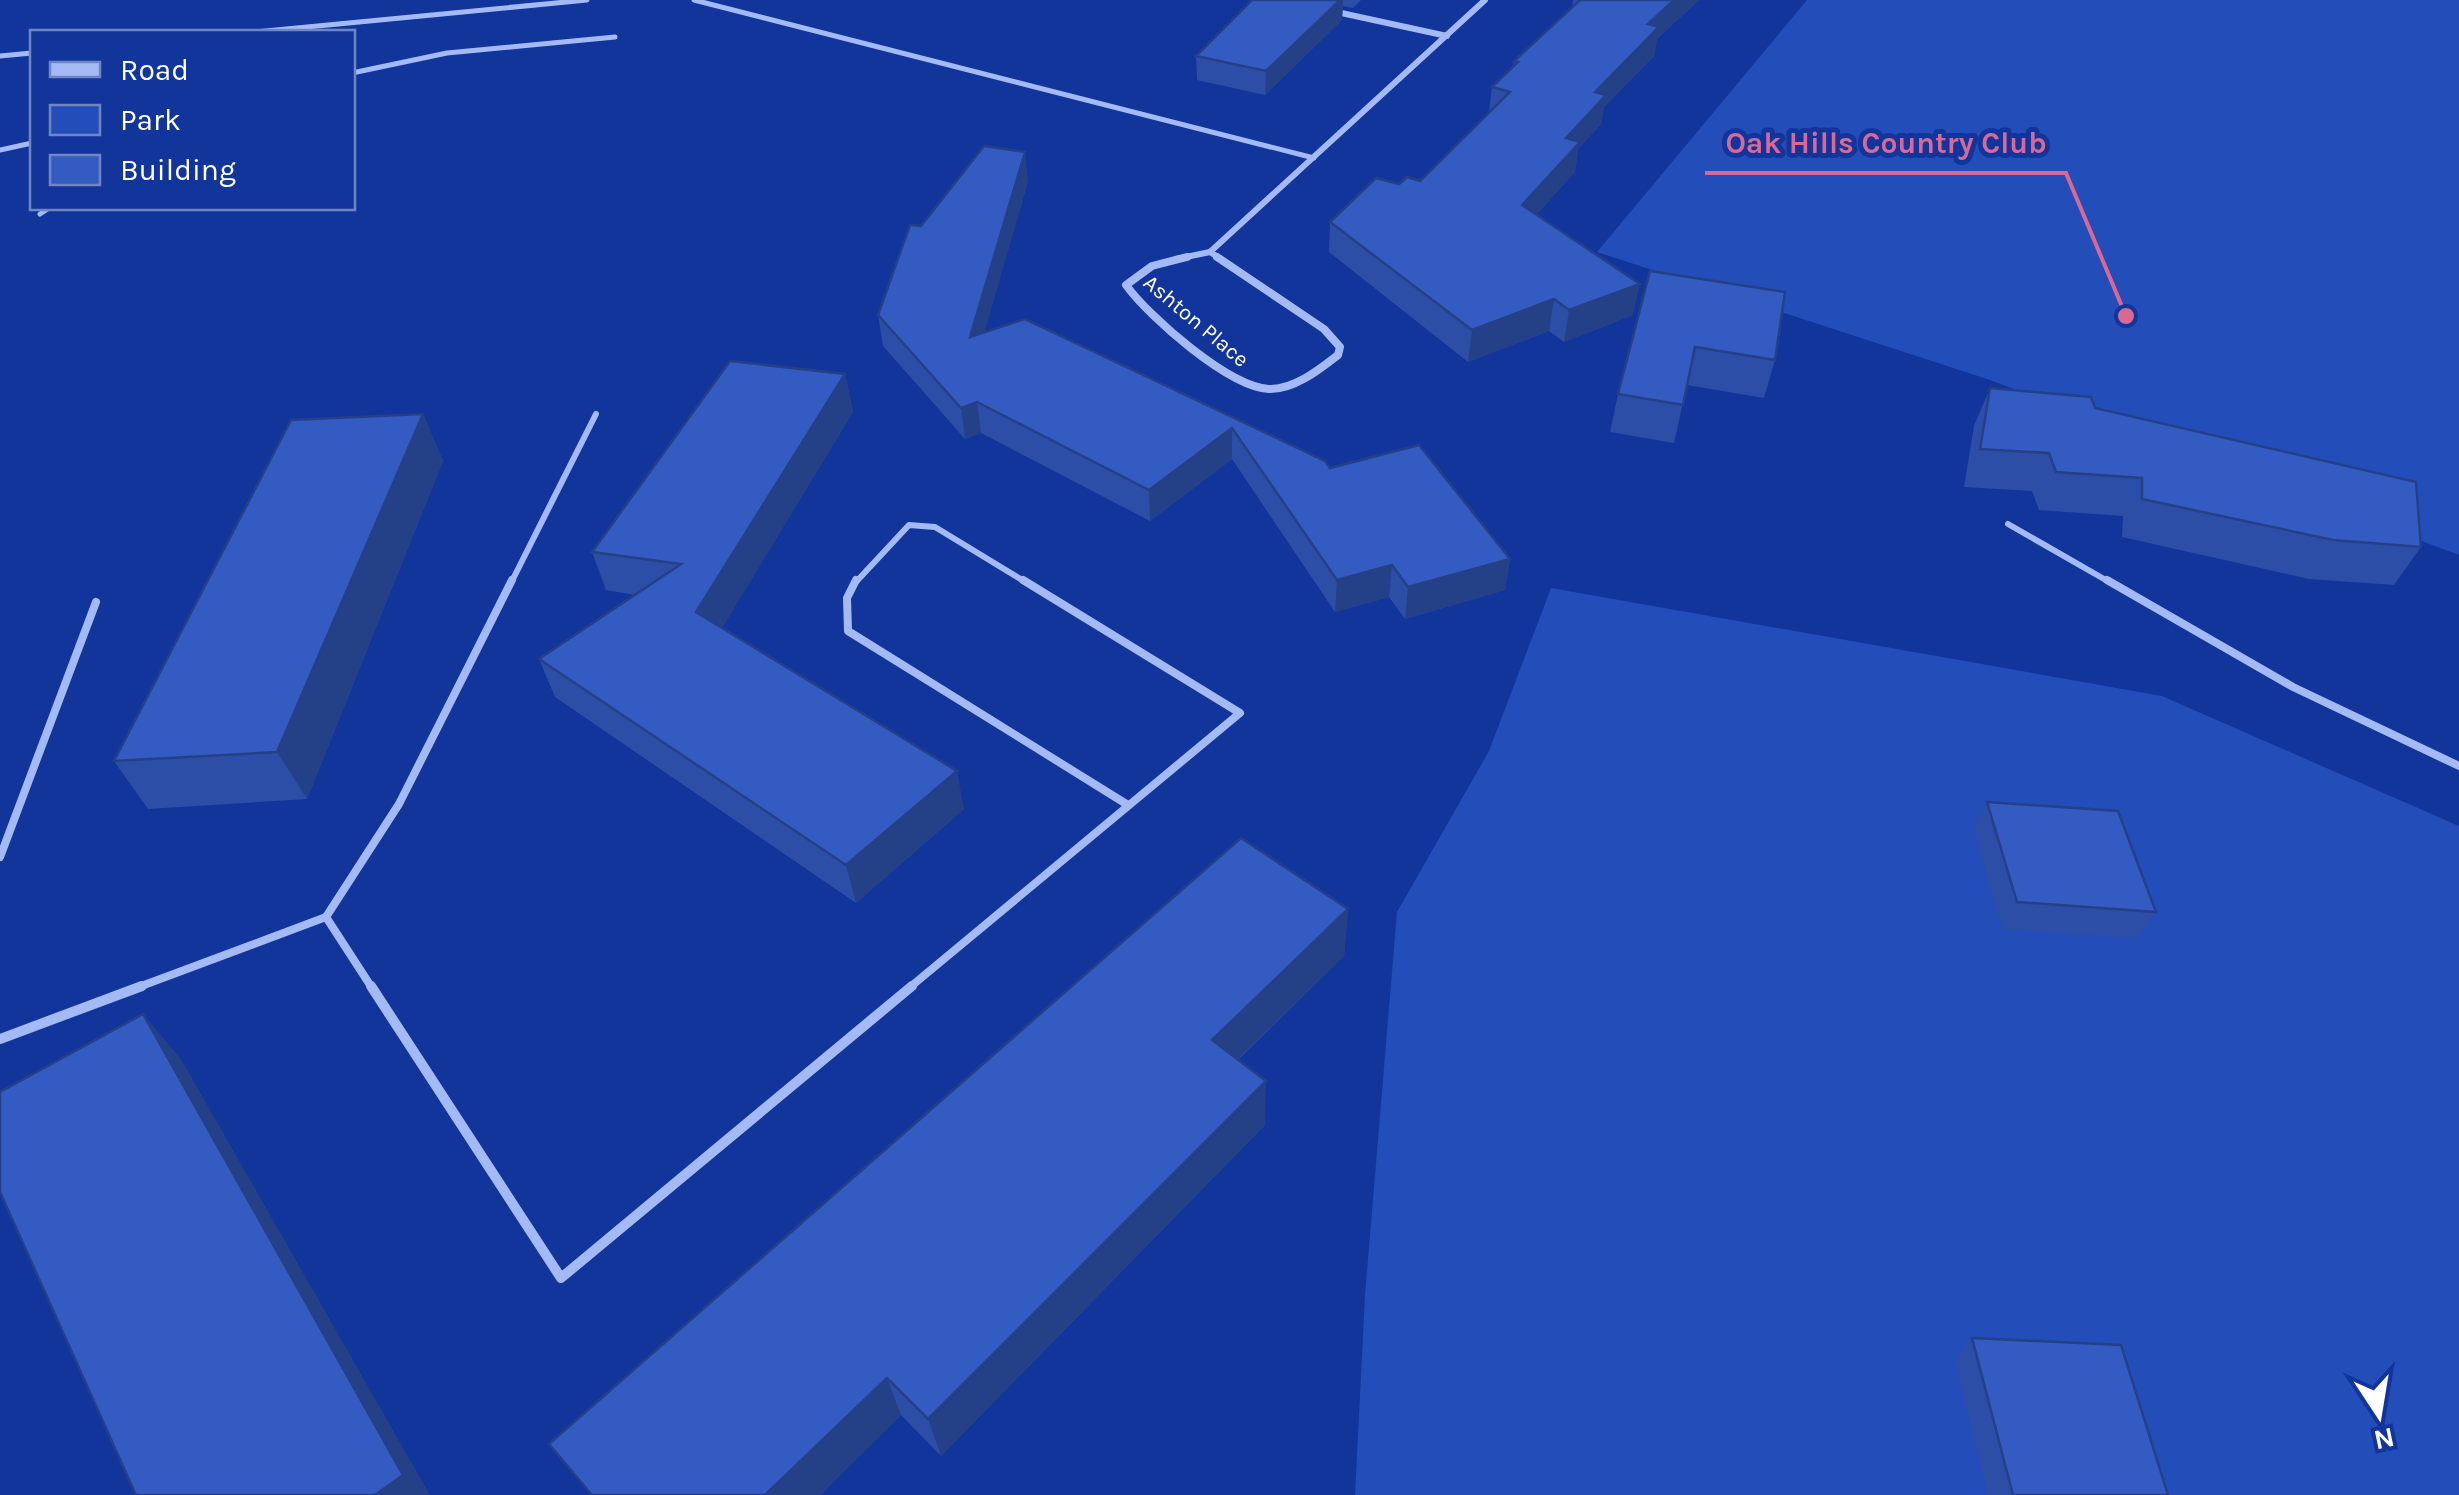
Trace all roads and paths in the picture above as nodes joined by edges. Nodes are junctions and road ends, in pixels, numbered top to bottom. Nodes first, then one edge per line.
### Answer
1 (588, 0) edge
2 (694, 0) edge
3 (1486, 0) edge
4 (1318, 8) edge
5 (276, 30) edge
6 (1446, 36) junction
7 (615, 37) dead end
8 (30, 53) edge
9 (0, 56) edge
10 (355, 72) edge
11 (30, 143) edge
12 (0, 150) edge
13 (1314, 158) junction
14 (46, 210) edge
15 (40, 214) dead end
16 (1210, 252) junction
17 (596, 414) dead end
18 (2008, 524) dead end
19 (96, 602) dead end
20 (2459, 766) edge
21 (1128, 805) junction
22 (0, 857) edge
23 (326, 918) junction
24 (0, 1039) edge

1 - 5 lane
2 - 13 lane
3 - 6 street, Ashton Place
4 - 6 street
6 - 13 street, Ashton Place
7 - 10 lane
8 - 9 lane
11 - 12 lane
13 - 16 street, Ashton Place
14 - 15 lane
16 - 16 street, Ashton Place
17 - 23 lane
18 - 20 lane
19 - 22 lane
21 - 21 lane
21 - 23 lane
23 - 24 lane

